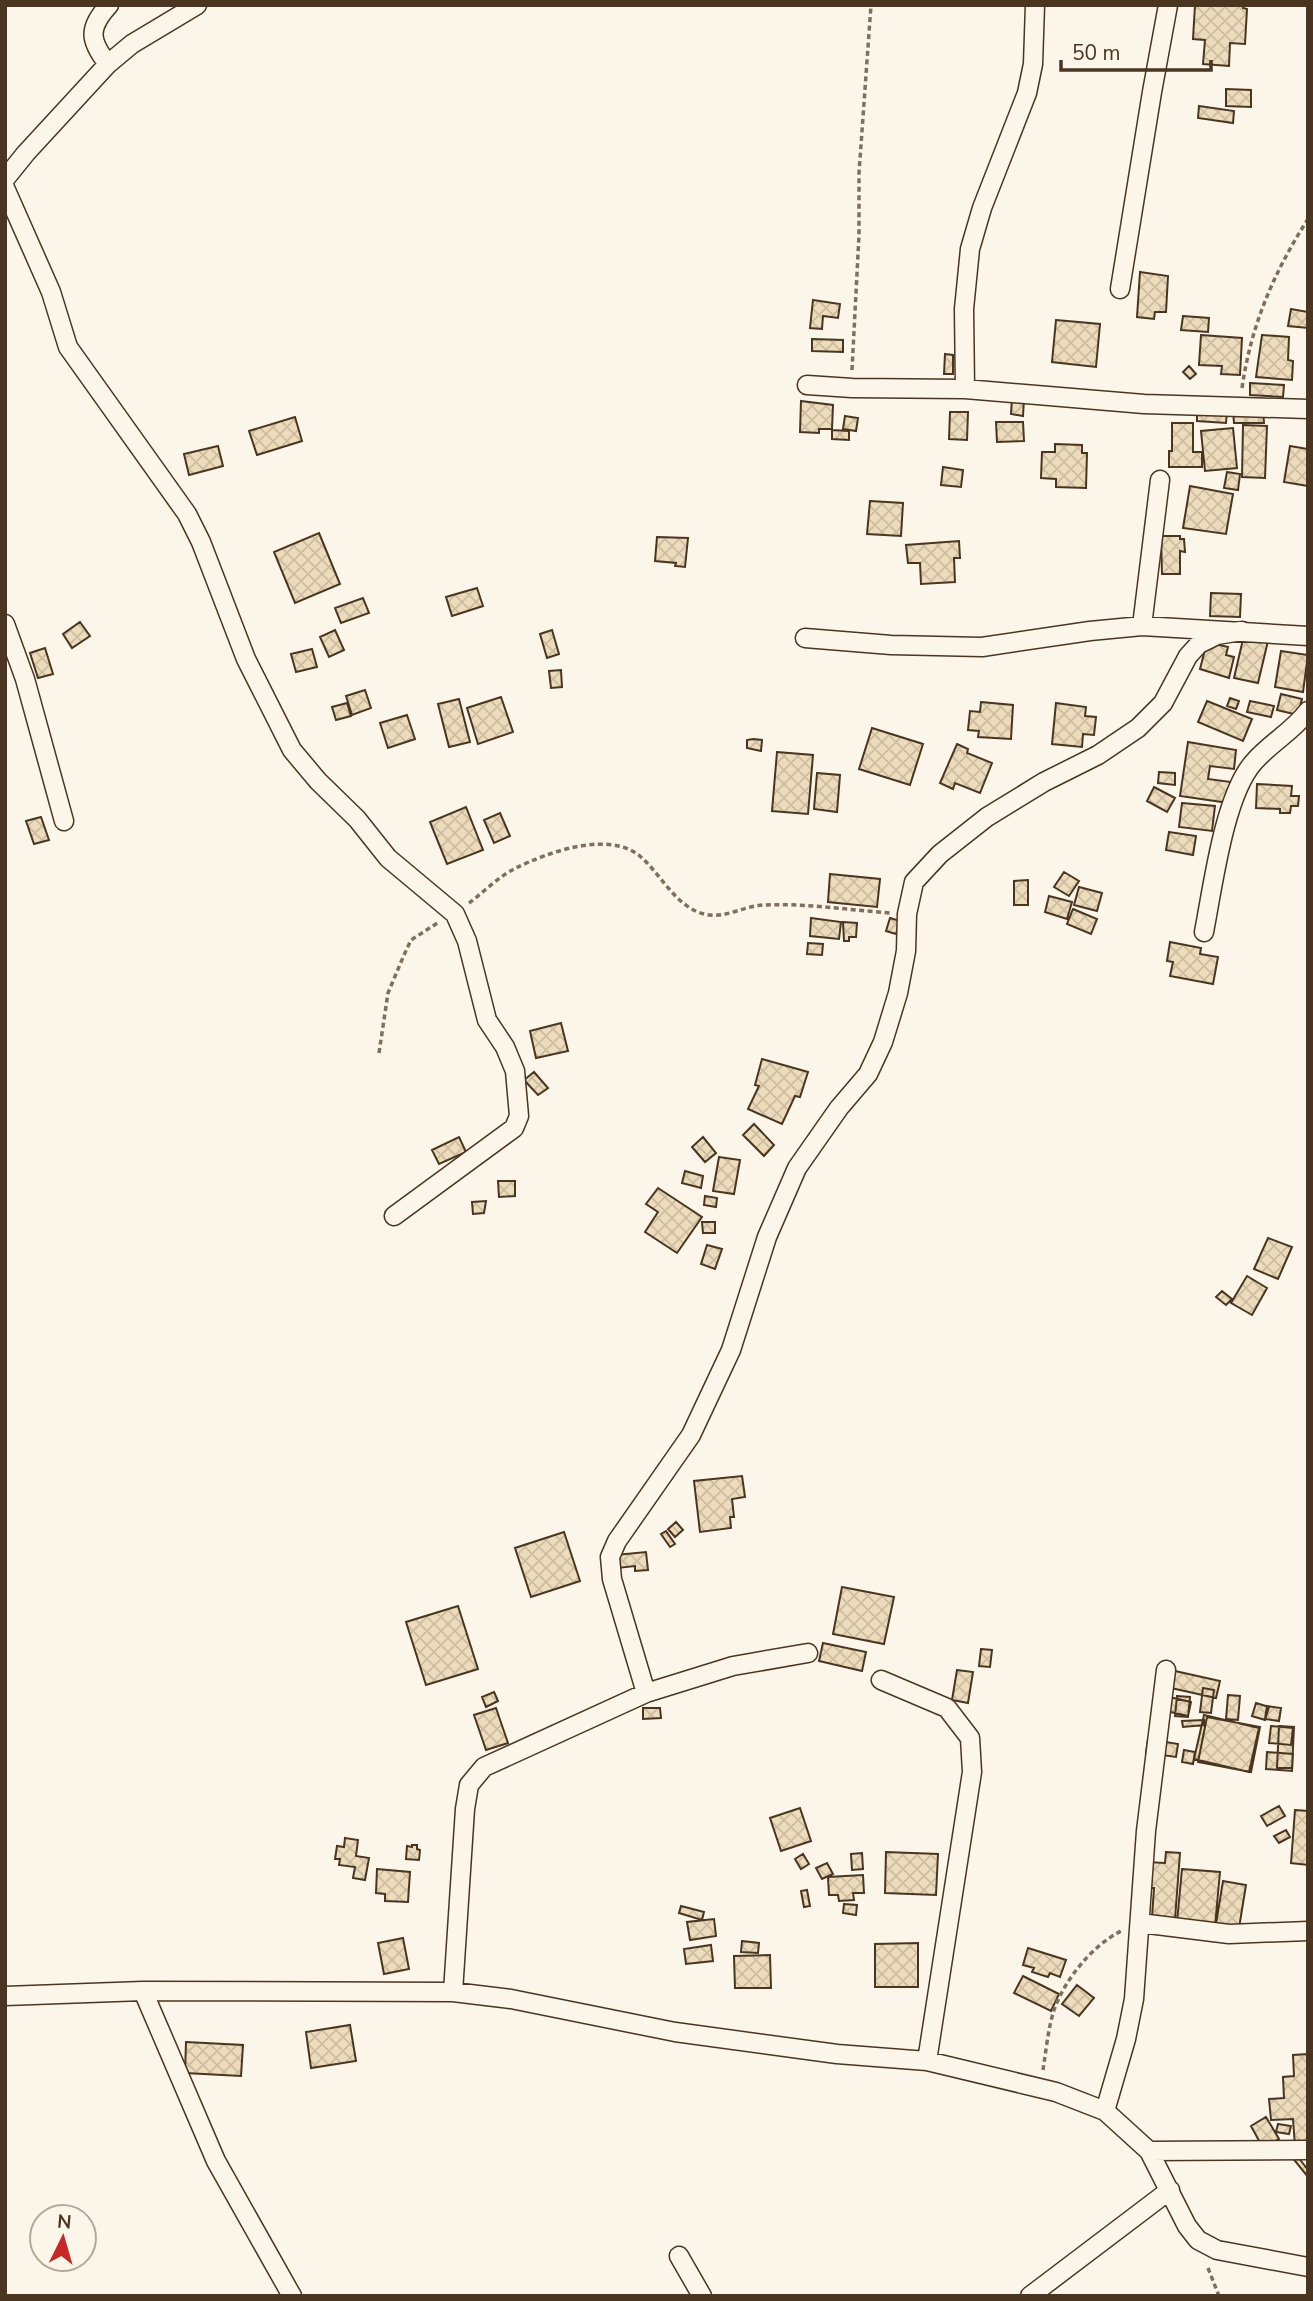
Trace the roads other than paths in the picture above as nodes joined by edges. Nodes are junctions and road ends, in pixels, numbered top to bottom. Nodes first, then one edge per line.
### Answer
1 (109, 5) edge
2 (197, 5) edge
3 (1035, 5) edge
4 (1168, 5) edge
5 (108, 64) junction
6 (5, 152) edge
7 (26, 153) junction
8 (5, 179) edge
9 (5, 188) edge
10 (1120, 289) dead end
11 (807, 385) dead end
12 (965, 389) junction
13 (1308, 409) edge
14 (1160, 480) dead end
15 (5, 624) edge
16 (1142, 626) junction
17 (1242, 631) junction
18 (1308, 636) edge
19 (805, 638) dead end
20 (1308, 711) edge
21 (64, 821) dead end
22 (1204, 932) dead end
23 (394, 1216) dead end
24 (808, 1653) dead end
25 (1166, 1670) dead end
26 (881, 1680) dead end
27 (646, 1693) junction
28 (1140, 1928) junction
29 (1308, 1931) edge
30 (144, 1991) junction
31 (453, 1992) junction
32 (5, 1996) edge
33 (927, 2062) junction
34 (1105, 2111) junction
35 (1308, 2150) edge
36 (1149, 2151) junction
37 (1170, 2190) junction
38 (679, 2256) dead end
39 (1308, 2267) edge
40 (292, 2296) edge
41 (702, 2296) edge
42 (1030, 2296) edge

1 - 5 street
2 - 5 street
3 - 12 street
4 - 10 street
5 - 7 street
6 - 7 street
7 - 8 street
9 - 23 street
11 - 12 street
12 - 13 street
14 - 16 street
15 - 21 street
16 - 17 street
16 - 19 street
17 - 18 street
17 - 27 street
20 - 22 street
24 - 27 street
25 - 28 street
26 - 33 street
27 - 31 street
28 - 29 street
28 - 34 street
30 - 31 street
30 - 32 street
30 - 40 street
31 - 33 street
33 - 34 street
34 - 36 street
35 - 36 street
36 - 37 street
37 - 39 street
37 - 42 street
38 - 41 street

